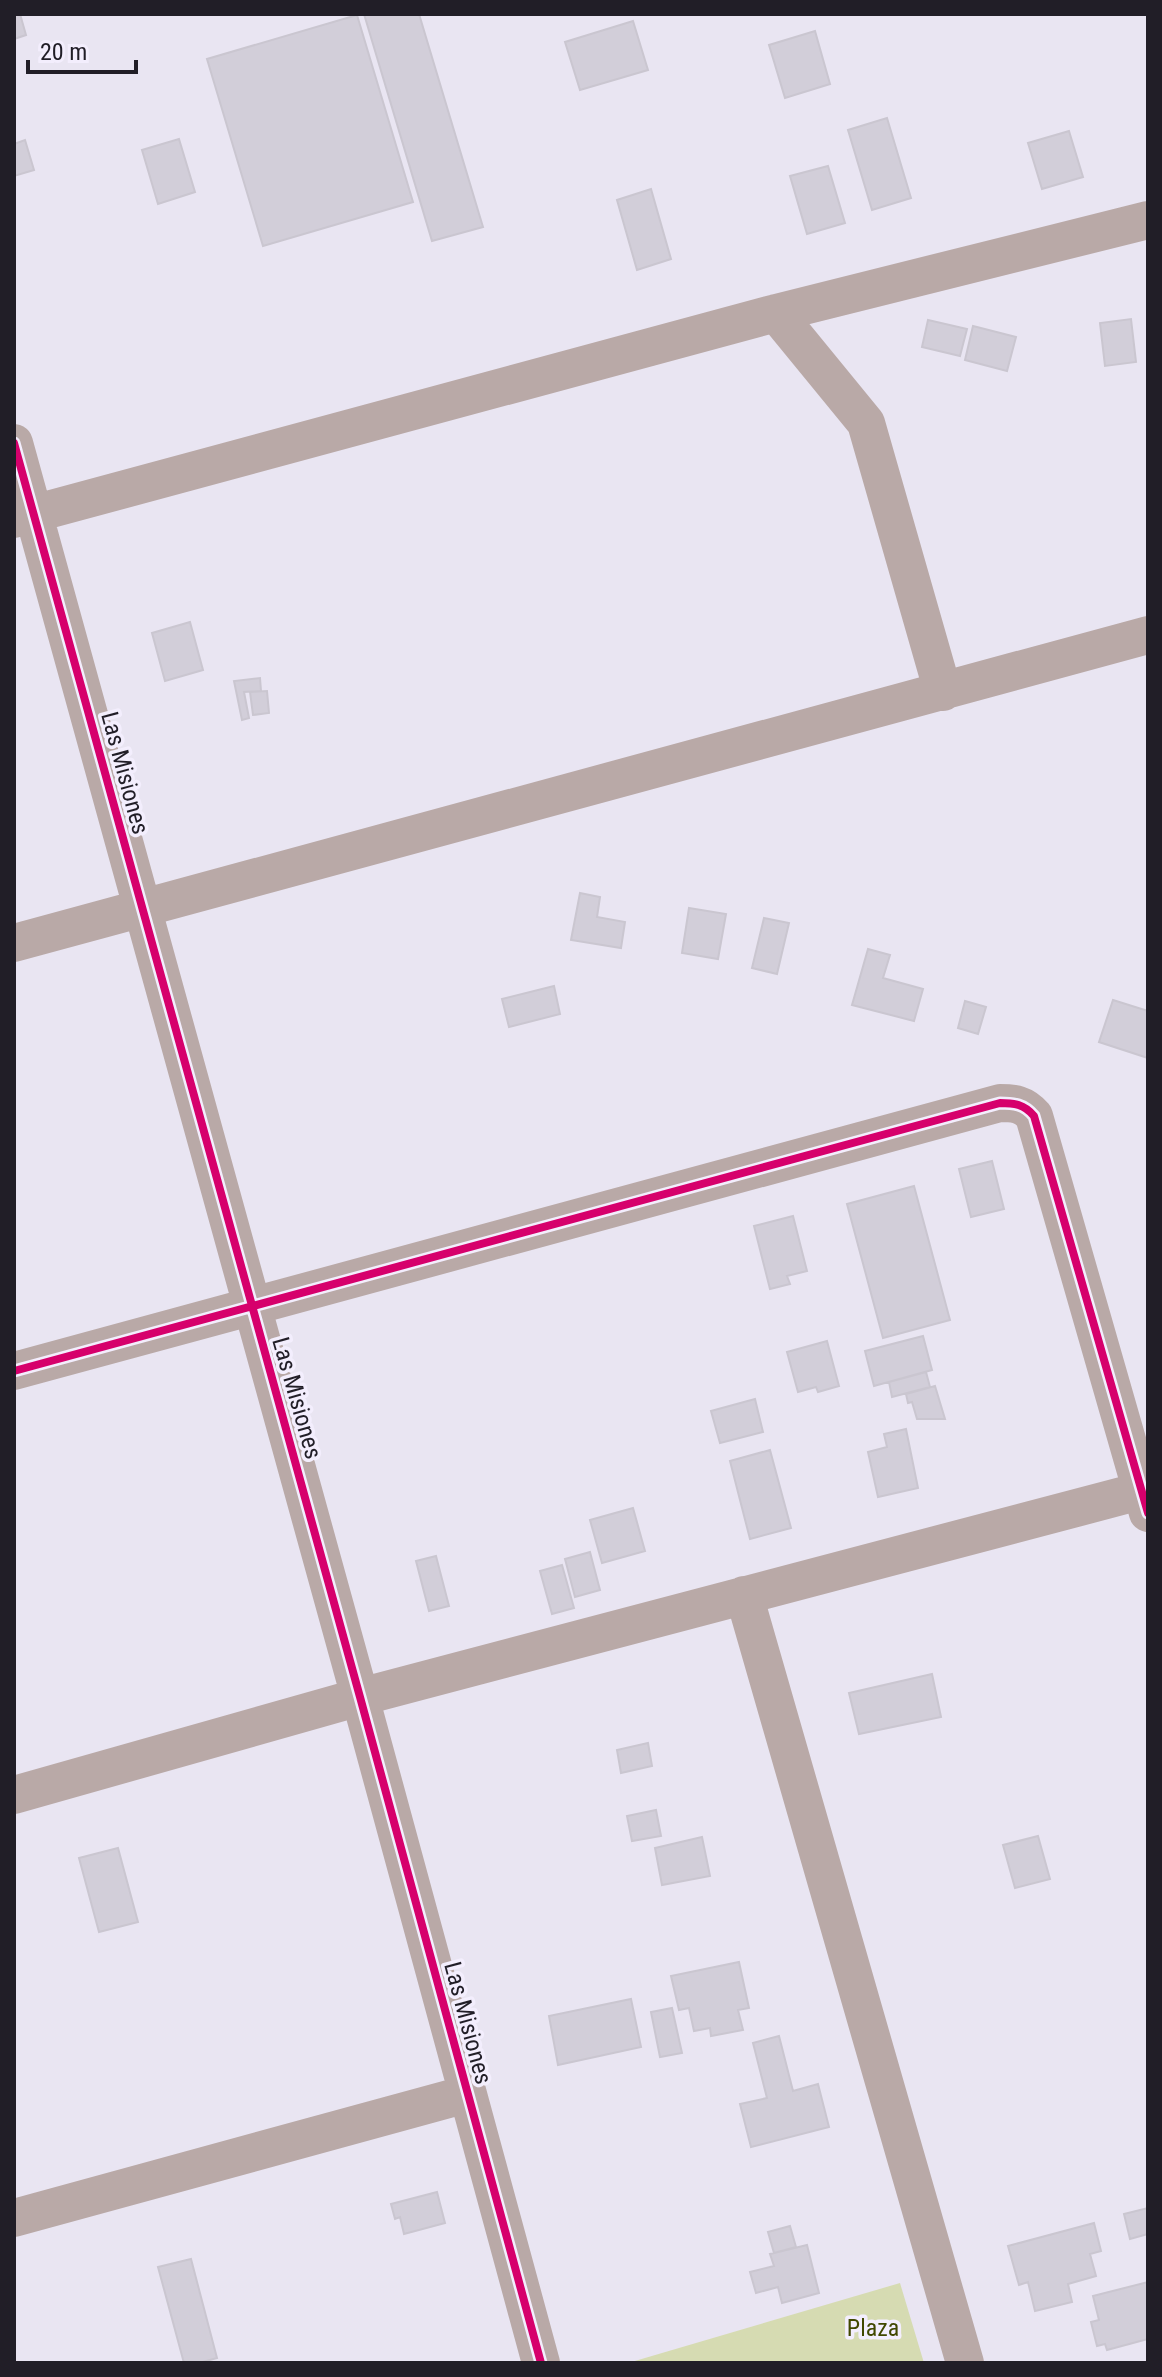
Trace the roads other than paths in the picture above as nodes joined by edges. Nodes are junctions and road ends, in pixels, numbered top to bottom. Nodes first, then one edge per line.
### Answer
1 (1148, 220) edge
2 (776, 313) junction
3 (14, 443) edge
4 (24, 516) edge
5 (1148, 635) edge
6 (943, 692) junction
7 (141, 907) junction
8 (14, 943) edge
9 (250, 1306) junction
10 (14, 1371) edge
11 (1146, 1498) edge
12 (744, 1595) junction
13 (360, 1697) junction
14 (14, 1795) edge
15 (467, 2094) junction
16 (14, 2218) edge
17 (541, 2363) edge
18 (965, 2363) edge

1 - 2 street
2 - 4 street
2 - 6 street
3 - 4 street, Las Misiones
4 - 7 street, Las Misiones
5 - 6 street
6 - 7 street
7 - 8 street
7 - 9 street, Las Misiones
9 - 10 street
9 - 11 street
9 - 13 street, Las Misiones
11 - 12 street
12 - 13 street
12 - 18 street
13 - 14 street
13 - 15 street, Las Misiones
15 - 16 street
15 - 17 street, Las Misiones

